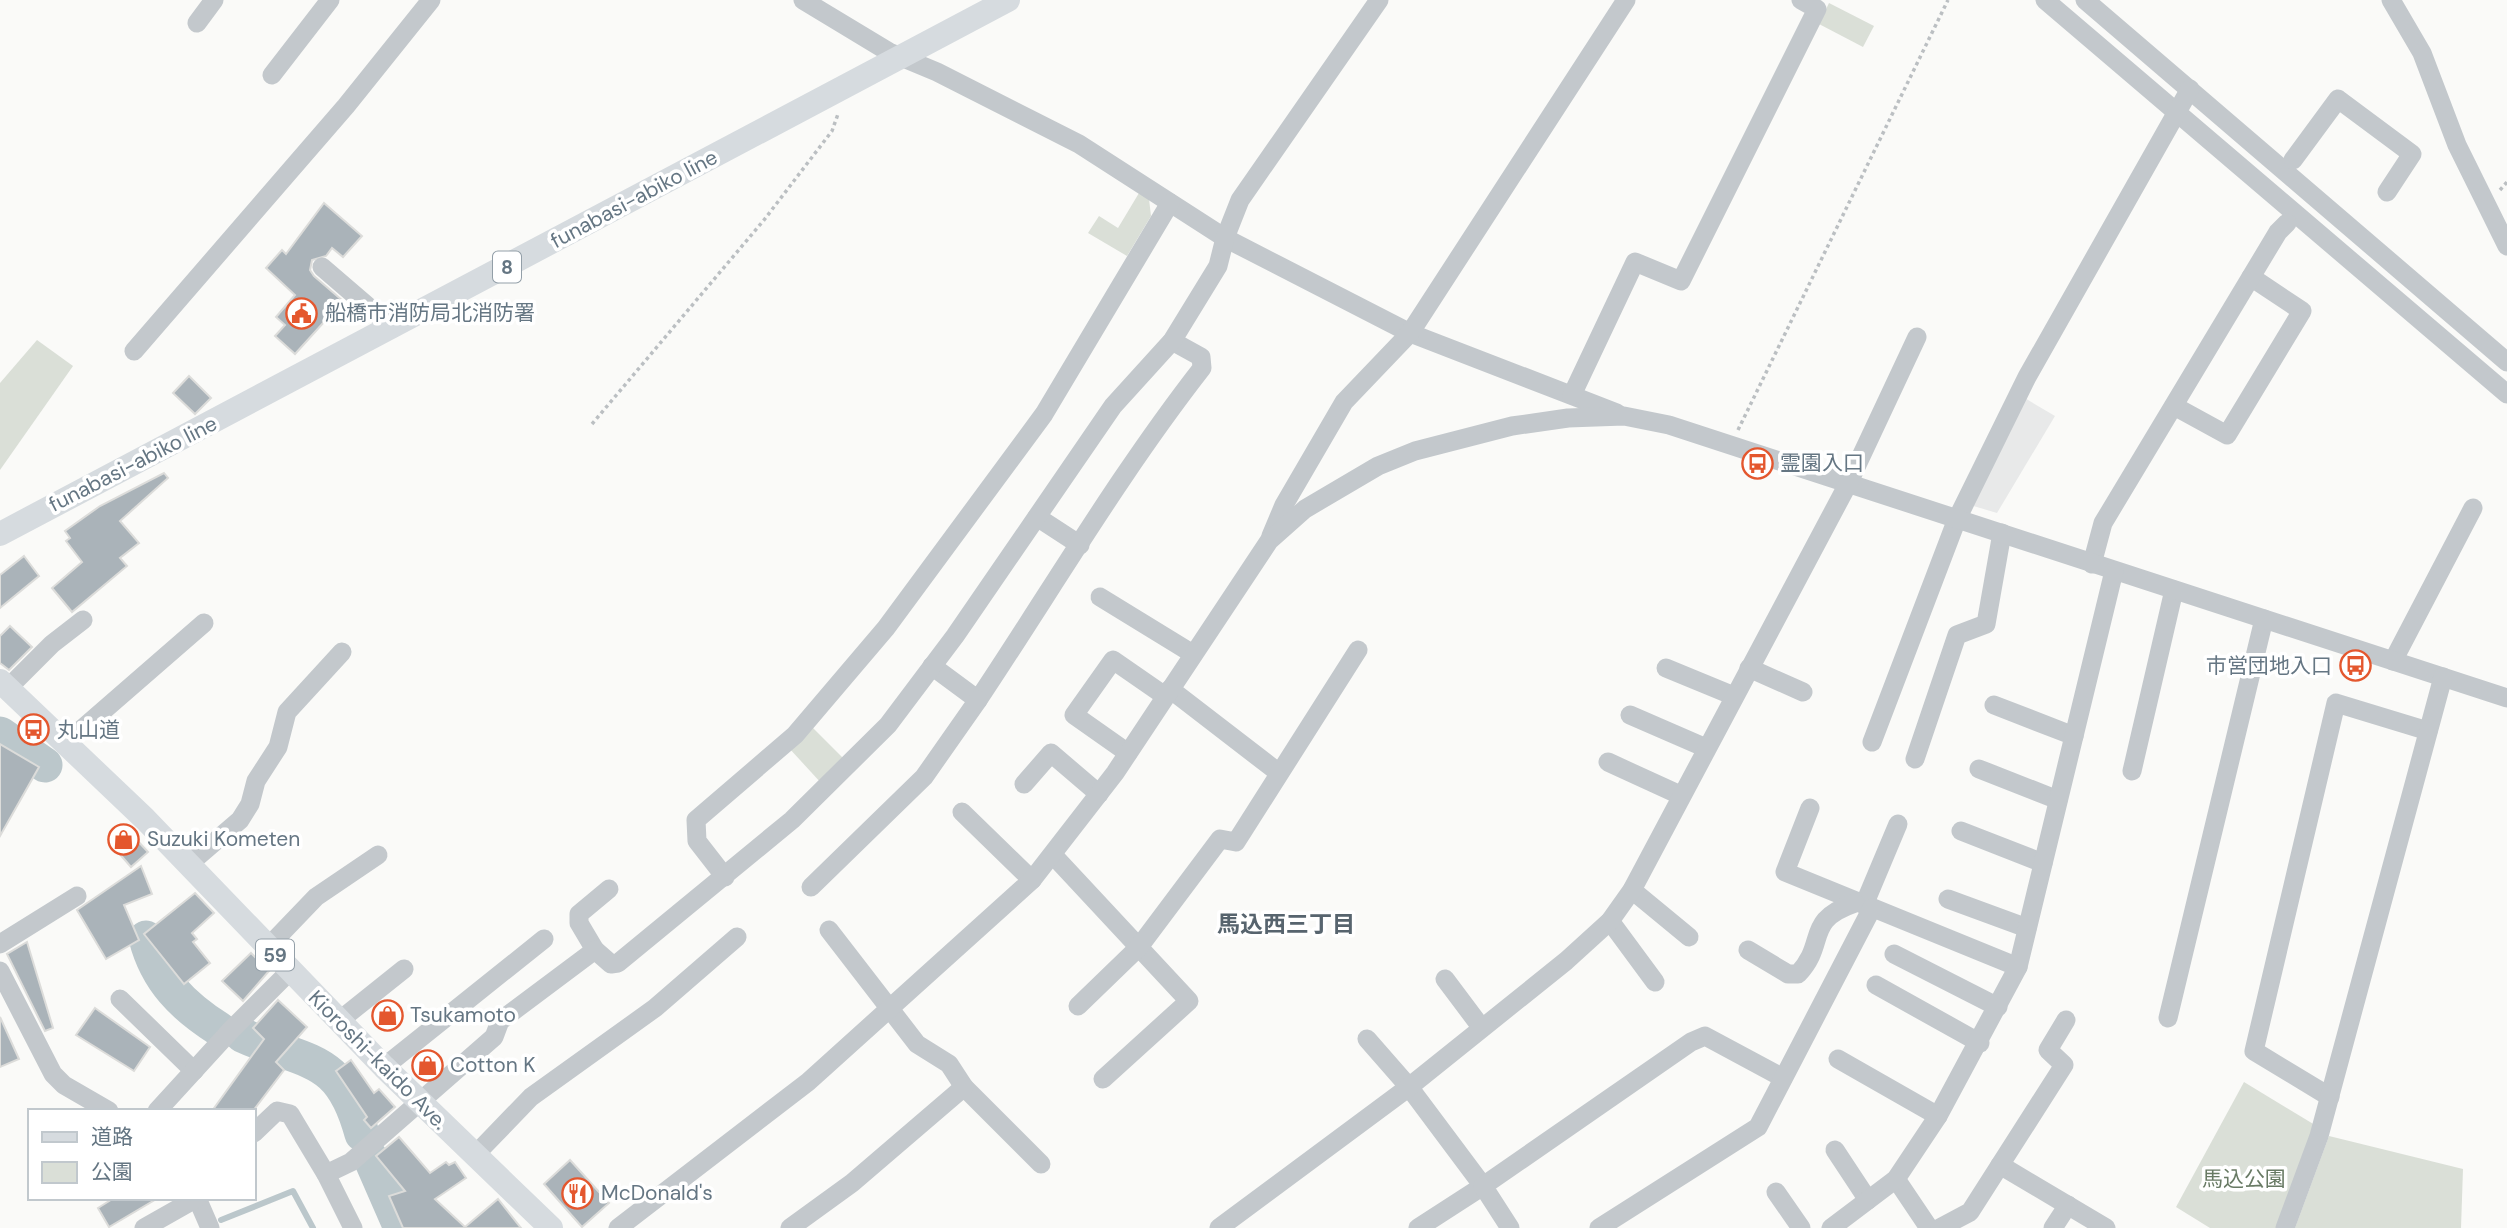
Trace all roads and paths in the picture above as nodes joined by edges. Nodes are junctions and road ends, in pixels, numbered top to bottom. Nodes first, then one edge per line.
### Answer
1 (214, 0) edge
2 (330, 0) edge
3 (431, 0) edge
4 (803, 0) edge
5 (1008, 0) edge
6 (1379, 0) edge
7 (1626, 0) edge
8 (1801, 0) edge
9 (1948, 0) edge
10 (2045, 0) edge
11 (2085, 0) edge
12 (2391, 0) edge
13 (197, 23) dead end
14 (904, 56) junction
15 (272, 75) dead end
16 (847, 86) junction
17 (2190, 89) junction
18 (2177, 110) junction
19 (2293, 160) dead end
20 (2387, 192) dead end
21 (1170, 203) junction
22 (2287, 223) dead end
23 (1225, 238) junction
24 (2507, 246) edge
25 (322, 267) dead end
26 (2251, 276) junction
27 (393, 328) junction
28 (1410, 333) junction
29 (1917, 337) dead end
30 (1172, 341) junction
31 (134, 351) dead end
32 (2507, 362) edge
33 (2507, 394) edge
34 (1572, 395) junction
35 (2174, 406) junction
36 (1625, 416) junction
37 (592, 424) dead end
38 (1731, 444) junction
39 (1849, 482) junction
40 (2473, 508) dead end
41 (1037, 517) junction
42 (1957, 519) junction
43 (0, 534) edge
44 (2002, 534) junction
45 (1269, 541) junction
46 (1080, 545) junction
47 (2092, 564) junction
48 (2114, 570) junction
49 (2174, 590) junction
50 (1100, 597) dead end
51 (2264, 619) junction
52 (83, 620) dead end
53 (204, 622) dead end
54 (1358, 650) dead end
55 (342, 652) dead end
56 (1193, 654) junction
57 (2393, 661) junction
58 (932, 666) junction
59 (1666, 668) dead end
60 (1749, 668) junction
61 (2443, 677) junction
62 (4, 685) edge
63 (1803, 692) dead end
64 (1167, 693) junction
65 (1734, 696) junction
66 (2507, 698) edge
67 (978, 700) junction
68 (1994, 705) dead end
69 (1630, 715) dead end
70 (2428, 731) junction
71 (2074, 736) junction
72 (1872, 742) dead end
73 (66, 743) junction
74 (1706, 748) junction
75 (1128, 753) junction
76 (1915, 759) dead end
77 (1608, 762) dead end
78 (1979, 769) dead end
79 (2132, 771) dead end
80 (1279, 773) junction
81 (1024, 784) dead end
82 (1099, 794) junction
83 (1680, 795) junction
84 (2058, 800) junction
85 (1810, 808) dead end
86 (962, 812) dead end
87 (1898, 824) dead end
88 (1961, 831) dead end
89 (378, 855) dead end
90 (1053, 855) junction
91 (190, 863) junction
92 (2043, 863) junction
93 (725, 877) junction
94 (1032, 880) junction
95 (811, 887) dead end
96 (609, 889) dead end
97 (1632, 890) junction
98 (77, 896) dead end
99 (1948, 899) dead end
100 (1863, 905) junction
101 (1610, 921) junction
102 (2027, 928) junction
103 (829, 930) dead end
104 (737, 937) dead end
105 (1689, 937) dead end
106 (544, 939) dead end
107 (0, 944) edge
108 (268, 947) junction
109 (1139, 947) junction
110 (595, 950) junction
111 (1748, 950) dead end
112 (1894, 954) dead end
113 (2018, 967) junction
114 (404, 969) dead end
115 (0, 971) edge
116 (290, 971) junction
117 (1445, 979) dead end
118 (1656, 982) dead end
119 (1876, 985) dead end
120 (120, 999) dead end
121 (1078, 1006) dead end
122 (1998, 1007) junction
123 (889, 1010) junction
124 (2168, 1018) dead end
125 (2066, 1020) dead end
126 (339, 1021) junction
127 (1481, 1027) junction
128 (1367, 1039) dead end
129 (1980, 1043) junction
130 (1838, 1059) dead end
131 (384, 1067) junction
132 (194, 1071) junction
133 (1783, 1078) junction
134 (1103, 1079) dead end
135 (964, 1087) junction
136 (1409, 1087) junction
137 (2330, 1097) junction
138 (419, 1102) junction
139 (105, 1109) edge
140 (159, 1109) edge
141 (1938, 1116) junction
142 (256, 1131) edge
143 (1835, 1150) dead end
144 (475, 1155) junction
145 (1041, 1164) dead end
146 (2000, 1165) junction
147 (326, 1174) junction
148 (1896, 1179) junction
149 (1483, 1186) junction
150 (1776, 1192) dead end
151 (193, 1200) edge
152 (198, 1200) edge
153 (1868, 1200) junction
154 (2068, 1205) junction
155 (1837, 1226) edge
156 (144, 1228) edge
157 (209, 1228) edge
158 (353, 1228) edge
159 (551, 1228) edge
160 (618, 1228) edge
161 (790, 1228) edge
162 (1219, 1228) edge
163 (1418, 1228) edge
164 (1510, 1228) edge
165 (1599, 1228) edge
166 (1801, 1228) edge
167 (1929, 1228) edge
168 (1940, 1228) edge
169 (2053, 1228) edge
170 (2106, 1228) edge
171 (2286, 1228) edge

1 - 13 street
2 - 15 street
3 - 31 street
4 - 14 street
5 - 14 main road, funabasi-abiko line / 8
6 - 23 street
7 - 28 street
8 - 34 street
9 - 38 path
10 - 18 street
11 - 17 street
12 - 24 street
14 - 16 main road, funabasi-abiko line / 8
14 - 21 street
16 - 27 main road, funabasi-abiko line / 8
16 - 37 path
17 - 18 street
17 - 32 street
18 - 33 street
18 - 42 street
19 - 20 street
21 - 23 street
21 - 93 street
22 - 26 street
23 - 28 street
23 - 30 street
25 - 27 street
26 - 35 street
26 - 35 street
27 - 43 main road, funabasi-abiko line / 8
28 - 34 street
28 - 45 street
29 - 39 street
30 - 41 street
30 - 46 street
34 - 36 street
35 - 47 street
36 - 38 street
36 - 45 street
38 - 39 street
39 - 42 street
39 - 60 street
40 - 57 street
41 - 46 street
41 - 58 street
42 - 44 street
42 - 72 street
44 - 47 street
44 - 76 street
45 - 56 street
46 - 67 street
47 - 48 street
48 - 49 street
48 - 71 street
49 - 51 street
49 - 79 street
50 - 56 street
51 - 57 street
51 - 124 street
52 - 62 street
53 - 73 street
54 - 80 street
55 - 91 street
56 - 64 street
57 - 61 street
58 - 67 street
58 - 93 street
59 - 65 street
60 - 63 street
60 - 65 street
61 - 66 street
61 - 70 street
62 - 73 main road, Kioroshi-kaido Ave. / 59
64 - 75 street
64 - 75 street
64 - 80 street
65 - 74 street
67 - 95 street
68 - 71 street
69 - 74 street
70 - 137 street
70 - 137 street
71 - 84 street
73 - 91 main road, Kioroshi-kaido Ave. / 59
74 - 83 street
75 - 82 street
77 - 83 street
78 - 84 street
80 - 109 street
81 - 82 street
82 - 90 street
83 - 97 street
84 - 92 street
85 - 100 street
86 - 94 street
87 - 100 street
88 - 92 street
89 - 108 street
90 - 94 street
90 - 109 street
91 - 108 main road, Kioroshi-kaido Ave. / 59
92 - 102 street
93 - 110 street
94 - 123 street
96 - 110 street
97 - 101 street
97 - 105 street
98 - 107 street
99 - 102 street
100 - 111 street
100 - 113 street
100 - 133 street
101 - 118 street
101 - 127 street
102 - 113 street
103 - 123 street
104 - 144 street
106 - 131 street
108 - 116 main road, Kioroshi-kaido Ave. / 59
109 - 121 street
109 - 134 street
110 - 138 street
112 - 122 street
113 - 122 street
114 - 126 street
115 - 139 street
116 - 126 main road, Kioroshi-kaido Ave. / 59
116 - 132 street
117 - 127 street
119 - 129 street
120 - 132 street
122 - 129 street
123 - 135 street
123 - 160 street
125 - 146 street
126 - 131 main road, Kioroshi-kaido Ave. / 59
127 - 136 street
128 - 136 street
129 - 141 street
130 - 141 street
131 - 138 main road, Kioroshi-kaido Ave. / 59
132 - 140 street
133 - 149 street
133 - 165 street
135 - 145 street
135 - 161 street
136 - 149 street
136 - 162 street
137 - 171 street
138 - 144 main road, Kioroshi-kaido Ave. / 59
138 - 147 street
141 - 148 street
142 - 147 street
143 - 153 street
144 - 159 main road, Kioroshi-kaido Ave. / 59
146 - 154 street
146 - 168 street
147 - 158 street
148 - 153 street
148 - 167 street
149 - 163 street
149 - 164 street
150 - 166 street
151 - 156 street
152 - 157 street
153 - 155 street
154 - 169 street
154 - 170 street

